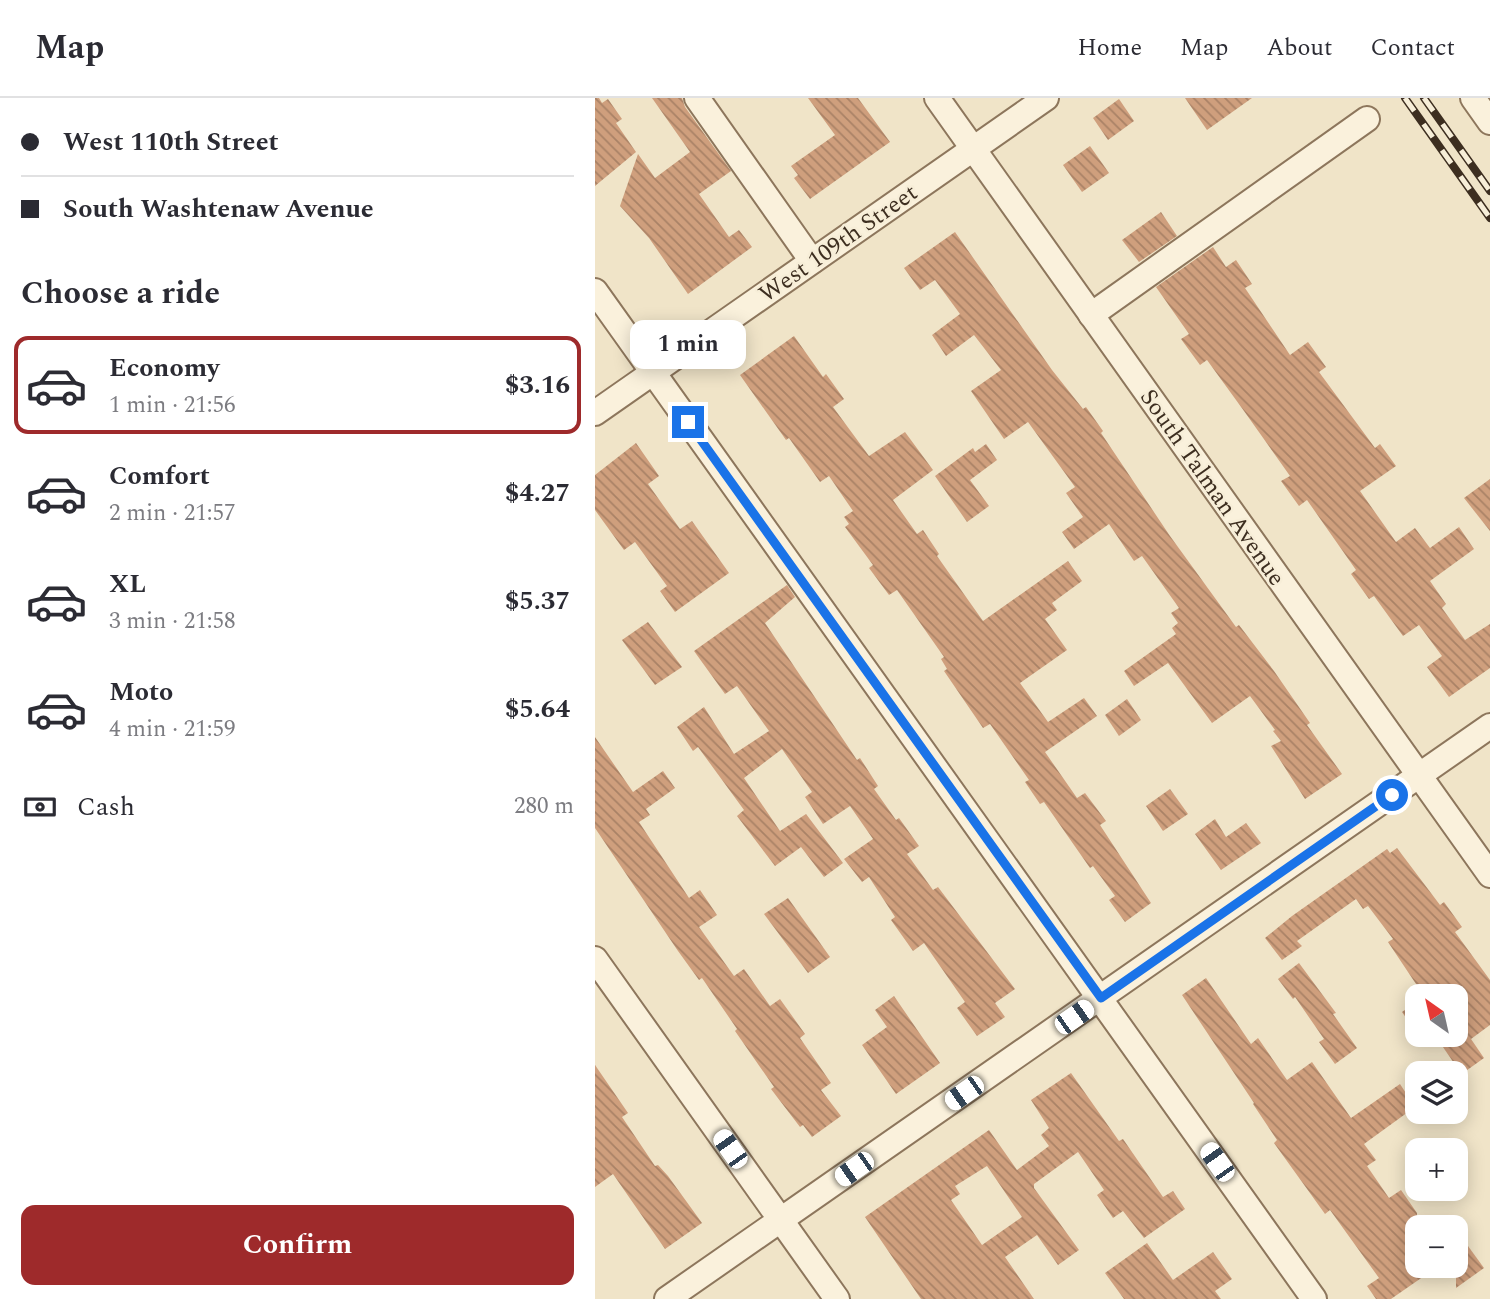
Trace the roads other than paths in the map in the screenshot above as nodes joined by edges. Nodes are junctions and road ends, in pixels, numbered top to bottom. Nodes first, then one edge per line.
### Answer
1 (697, 98) edge
2 (937, 98) edge
3 (1047, 98) edge
4 (1473, 98) edge
5 (1367, 119) dead end
6 (1490, 122) edge
7 (973, 149) junction
8 (812, 261) junction
9 (595, 291) edge
10 (1091, 315) junction
11 (652, 372) junction
12 (595, 413) edge
13 (1490, 726) edge
14 (1419, 776) junction
15 (1490, 875) edge
16 (595, 959) edge
17 (1101, 998) junction
18 (781, 1220) junction
19 (667, 1299) edge
20 (837, 1299) edge
21 (1314, 1299) edge

1 - 8 street
2 - 7 street, South Talman Avenue
3 - 7 street, West 109th Street
4 - 6 street
5 - 10 street
7 - 8 street, West 109th Street
7 - 10 street, South Talman Avenue
8 - 11 street, West 109th Street
9 - 11 street
10 - 14 street, South Talman Avenue
11 - 12 street, West 109th Street
11 - 17 street
13 - 14 street
14 - 15 street, South Talman Avenue
14 - 17 street
16 - 18 street
17 - 18 street
17 - 21 street
18 - 19 street
18 - 20 street

